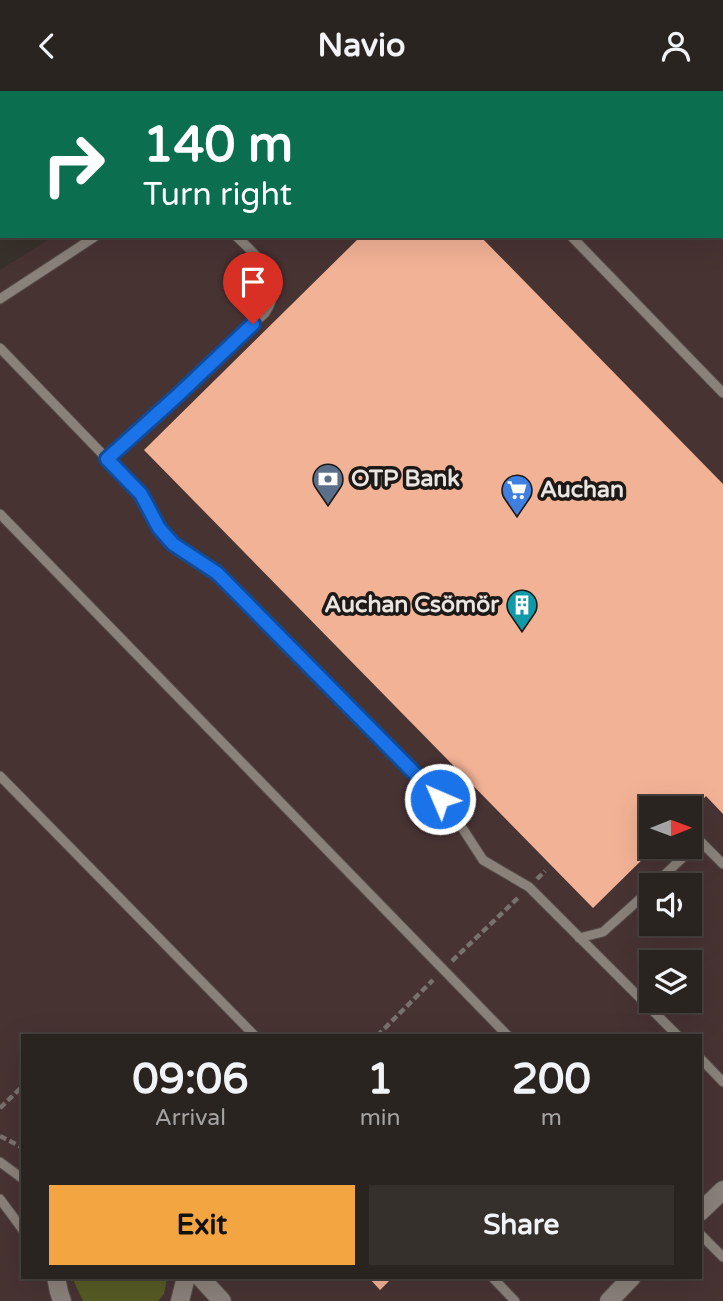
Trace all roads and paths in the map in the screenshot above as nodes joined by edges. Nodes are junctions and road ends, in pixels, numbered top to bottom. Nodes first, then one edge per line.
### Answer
1 (93, 238) edge
2 (238, 238) edge
3 (573, 238) edge
4 (0, 299) edge
5 (0, 348) edge
6 (723, 393) edge
7 (107, 459) junction
8 (0, 514) edge
9 (0, 776) edge
10 (723, 864) edge
11 (545, 871) dead end
12 (667, 873) edge
13 (529, 887) junction
14 (639, 900) edge
15 (579, 938) junction
16 (443, 970) junction
17 (253, 1034) edge
18 (379, 1034) edge
19 (506, 1034) edge
20 (676, 1034) edge
21 (702, 1060) edge
22 (723, 1082) edge
23 (21, 1088) edge
24 (0, 1108) edge
25 (0, 1136) edge
26 (21, 1147) edge
27 (0, 1162) edge
28 (21, 1178) edge
29 (723, 1190) edge
30 (0, 1199) edge
31 (702, 1210) edge
32 (21, 1227) edge
33 (702, 1236) edge
34 (723, 1257) edge
35 (56, 1279) edge
36 (186, 1279) edge
37 (202, 1279) edge
38 (494, 1279) edge
39 (630, 1279) edge
40 (62, 1301) edge
41 (180, 1301) edge
42 (222, 1301) edge
43 (515, 1301) edge
44 (609, 1301) edge

1 - 4 lane
2 - 7 lane
3 - 6 lane
5 - 7 lane
7 - 13 lane
8 - 16 lane
9 - 17 lane
10 - 12 lane
11 - 13 path
13 - 15 lane
13 - 16 path
14 - 15 lane
15 - 20 lane
16 - 18 path
16 - 19 lane
21 - 22 lane
23 - 24 path
25 - 26 path
27 - 28 lane
29 - 31 street
30 - 32 lane
33 - 34 lane
35 - 40 street
36 - 41 street
37 - 42 street
38 - 43 lane
39 - 44 street

